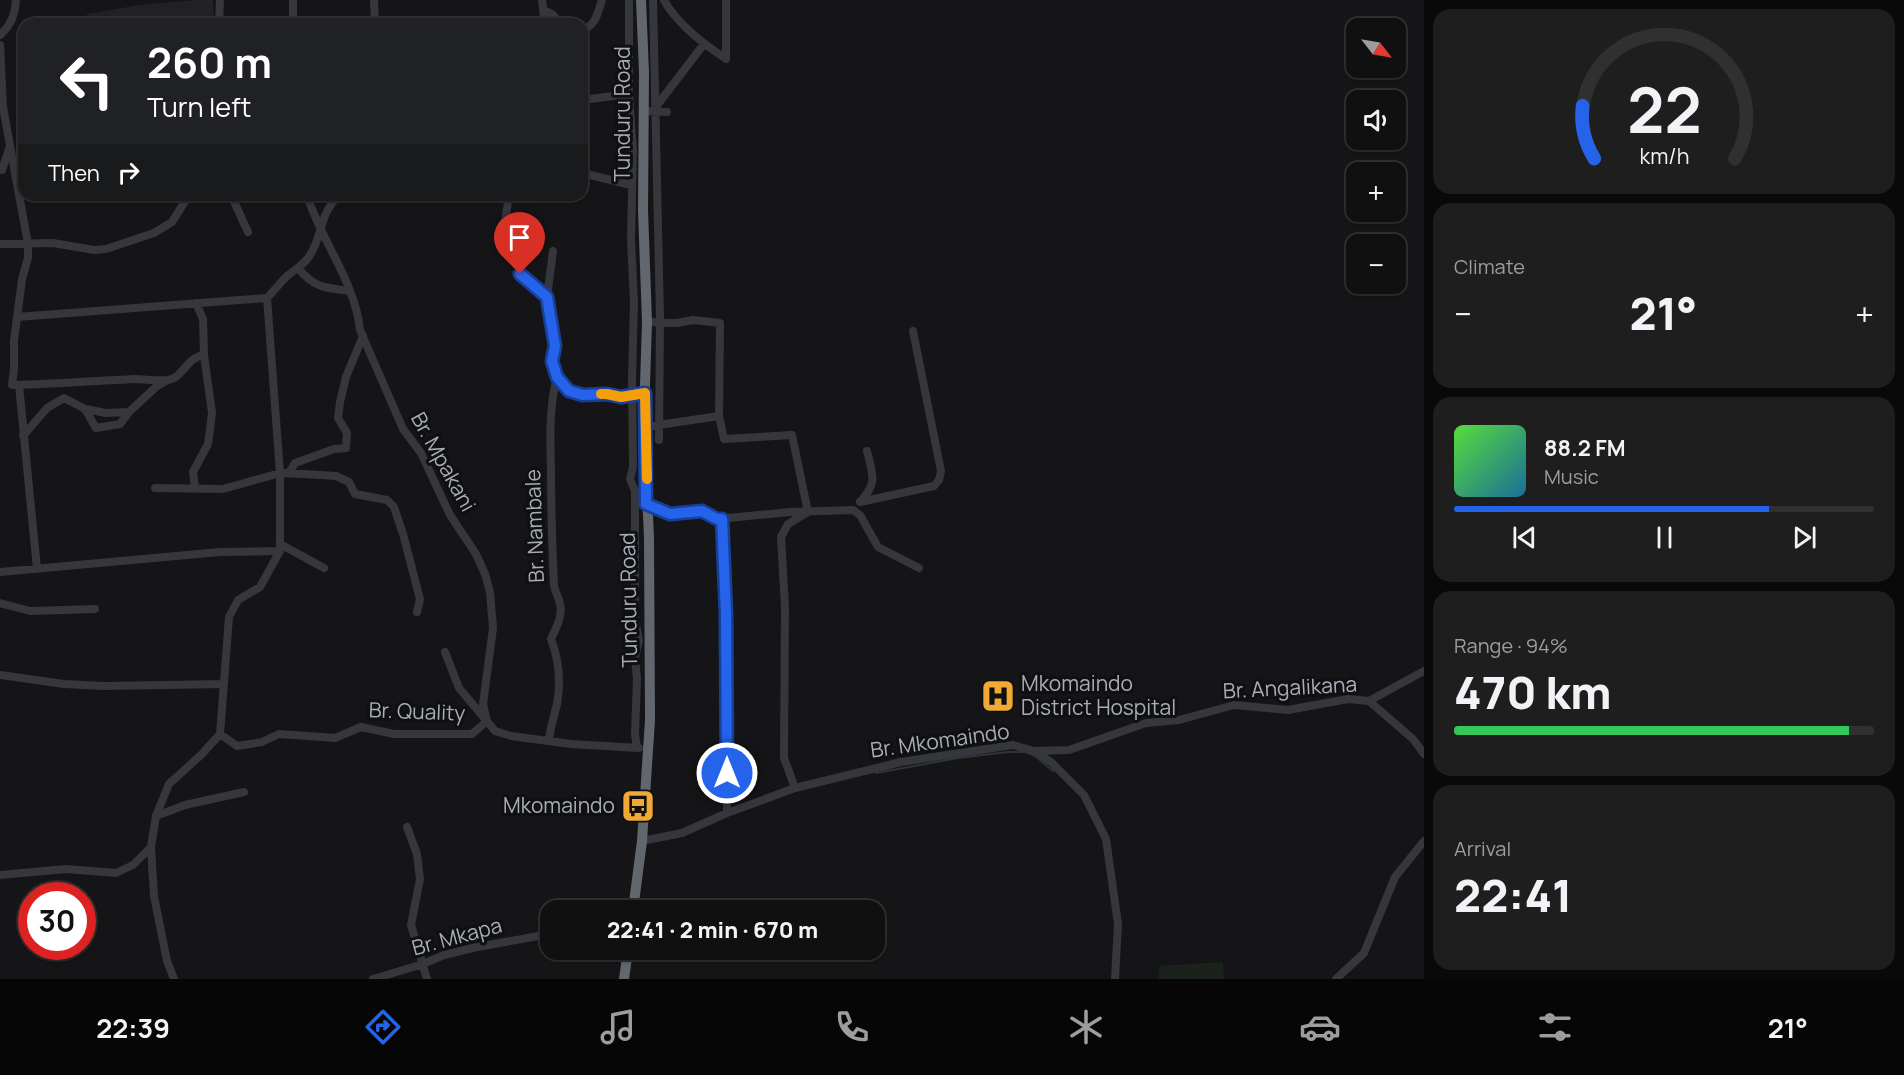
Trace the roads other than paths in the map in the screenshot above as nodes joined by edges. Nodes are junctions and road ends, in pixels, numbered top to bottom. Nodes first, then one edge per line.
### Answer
1 (16, 0) edge
2 (220, 0) edge
3 (293, 0) edge
4 (374, 0) edge
5 (542, 0) edge
6 (602, 0) edge
7 (629, 0) edge
8 (641, 0) edge
9 (653, 0) edge
10 (664, 0) edge
11 (726, 0) edge
12 (544, 10) junction
13 (219, 18) edge
14 (293, 18) edge
15 (375, 18) edge
16 (545, 18) edge
17 (556, 18) edge
18 (588, 28) edge
19 (0, 35) edge
20 (704, 44) junction
21 (0, 45) edge
22 (629, 94) junction
23 (588, 99) edge
24 (1, 107) edge
25 (644, 111) junction
26 (656, 111) junction
27 (667, 112) dead end
28 (9, 148) junction
29 (1, 170) edge
30 (14, 172) junction
31 (588, 174) edge
32 (631, 185) junction
33 (18, 193) edge
34 (20, 201) edge
35 (185, 201) edge
36 (234, 201) edge
37 (309, 201) edge
38 (333, 201) edge
39 (508, 201) edge
40 (320, 227) junction
41 (248, 232) dead end
42 (0, 244) edge
43 (28, 244) junction
44 (553, 250) dead end
45 (298, 268) junction
46 (350, 291) junction
47 (547, 297) junction
48 (267, 298) junction
49 (196, 303) junction
50 (17, 317) junction
51 (659, 321) junction
52 (647, 322) junction
53 (913, 331) dead end
54 (363, 336) junction
55 (204, 355) junction
56 (557, 377) junction
57 (168, 380) junction
58 (19, 385) junction
59 (645, 393) junction
60 (632, 395) junction
61 (84, 409) junction
62 (129, 412) junction
63 (719, 416) junction
64 (658, 425) junction
65 (645, 427) junction
66 (23, 436) junction
67 (658, 440) dead end
68 (867, 451) dead end
69 (280, 473) junction
70 (289, 473) junction
71 (195, 487) junction
72 (155, 488) dead end
73 (860, 502) junction
74 (646, 504) junction
75 (853, 510) junction
76 (808, 512) junction
77 (722, 519) junction
78 (280, 548) junction
79 (324, 568) dead end
80 (919, 568) dead end
81 (37, 570) junction
82 (0, 572) edge
83 (0, 603) edge
84 (95, 609) dead end
85 (417, 612) dead end
86 (444, 652) dead end
87 (1424, 671) edge
88 (0, 675) edge
89 (224, 684) junction
90 (1369, 701) junction
91 (487, 721) junction
92 (219, 734) junction
93 (549, 741) junction
94 (642, 748) junction
95 (1034, 751) junction
96 (1424, 754) edge
97 (795, 788) junction
98 (244, 792) dead end
99 (727, 813) junction
100 (156, 816) junction
101 (407, 827) dead end
102 (642, 841) junction
103 (1424, 841) edge
104 (151, 848) junction
105 (0, 875) edge
106 (634, 900) edge
107 (540, 936) edge
108 (627, 960) edge
109 (423, 964) junction
110 (174, 979) edge
111 (373, 979) edge
112 (427, 979) edge
113 (624, 979) edge
114 (1116, 979) edge
115 (1336, 979) edge

1 - 19 street
2 - 13 street
3 - 14 street
4 - 15 street
5 - 12 street
6 - 18 street
7 - 22 street
8 - 25 highway, Tunduru Road
9 - 26 street
10 - 20 street
11 - 20 street
12 - 16 street
12 - 17 street
20 - 26 street
21 - 24 street
22 - 23 street
22 - 32 street
24 - 28 street
25 - 26 street
25 - 52 highway, Tunduru Road
26 - 27 street
26 - 51 street
28 - 29 street
28 - 30 street
29 - 30 street
30 - 33 street
31 - 32 street
32 - 60 street
34 - 43 street
35 - 43 street
36 - 41 street
37 - 40 street, Br. Mpakani
38 - 40 street
39 - 47 street
40 - 45 street
40 - 46 street, Br. Mpakani
42 - 43 street
43 - 50 street
44 - 47 street, Br. Nambale
45 - 46 street
45 - 48 street
46 - 54 street, Br. Mpakani
47 - 56 street, Br. Nambale
48 - 49 street
48 - 69 street
49 - 50 street
49 - 55 street
50 - 58 street
51 - 52 street
51 - 63 street
51 - 64 street
52 - 59 highway, Tunduru Road
53 - 73 street
54 - 70 street
54 - 91 street, Br. Mpakani
55 - 57 street
55 - 71 street
56 - 60 street
56 - 93 street, Br. Nambale
57 - 58 street
57 - 62 street
58 - 66 street
59 - 60 street
59 - 65 highway, Tunduru Road
60 - 94 street
61 - 62 street
61 - 62 street
61 - 66 street
63 - 64 street
63 - 76 street
64 - 65 street
64 - 67 street
65 - 74 highway, Tunduru Road
66 - 81 street
68 - 73 street
69 - 70 street
69 - 71 street
69 - 78 street
70 - 85 street
71 - 72 street
73 - 75 street
74 - 77 street
74 - 94 highway, Tunduru Road
75 - 76 street
75 - 80 street
76 - 77 street
76 - 97 street
77 - 99 street
78 - 79 street
78 - 81 street
78 - 89 street
81 - 82 street
83 - 84 street
86 - 91 street
87 - 90 street
88 - 89 street
89 - 92 street
90 - 95 street, Br. Angalikana
90 - 96 street, Br. Angalikana
91 - 92 street, Br. Quality
91 - 93 street, Br. Quality
92 - 100 street
93 - 94 street, Br. Quality
94 - 102 highway, Tunduru Road
95 - 97 street, Br. Mkomaindo
95 - 114 street, Br. Mkomaindo
97 - 99 street, Br. Mkomaindo
98 - 100 street
99 - 102 street, Br. Mkomaindo
100 - 104 street
101 - 109 street
102 - 106 highway, Tunduru Road
103 - 115 street
104 - 105 street
104 - 110 street
107 - 109 street, Br. Mkapa
108 - 113 highway
109 - 111 street, Br. Mkapa
109 - 112 street

